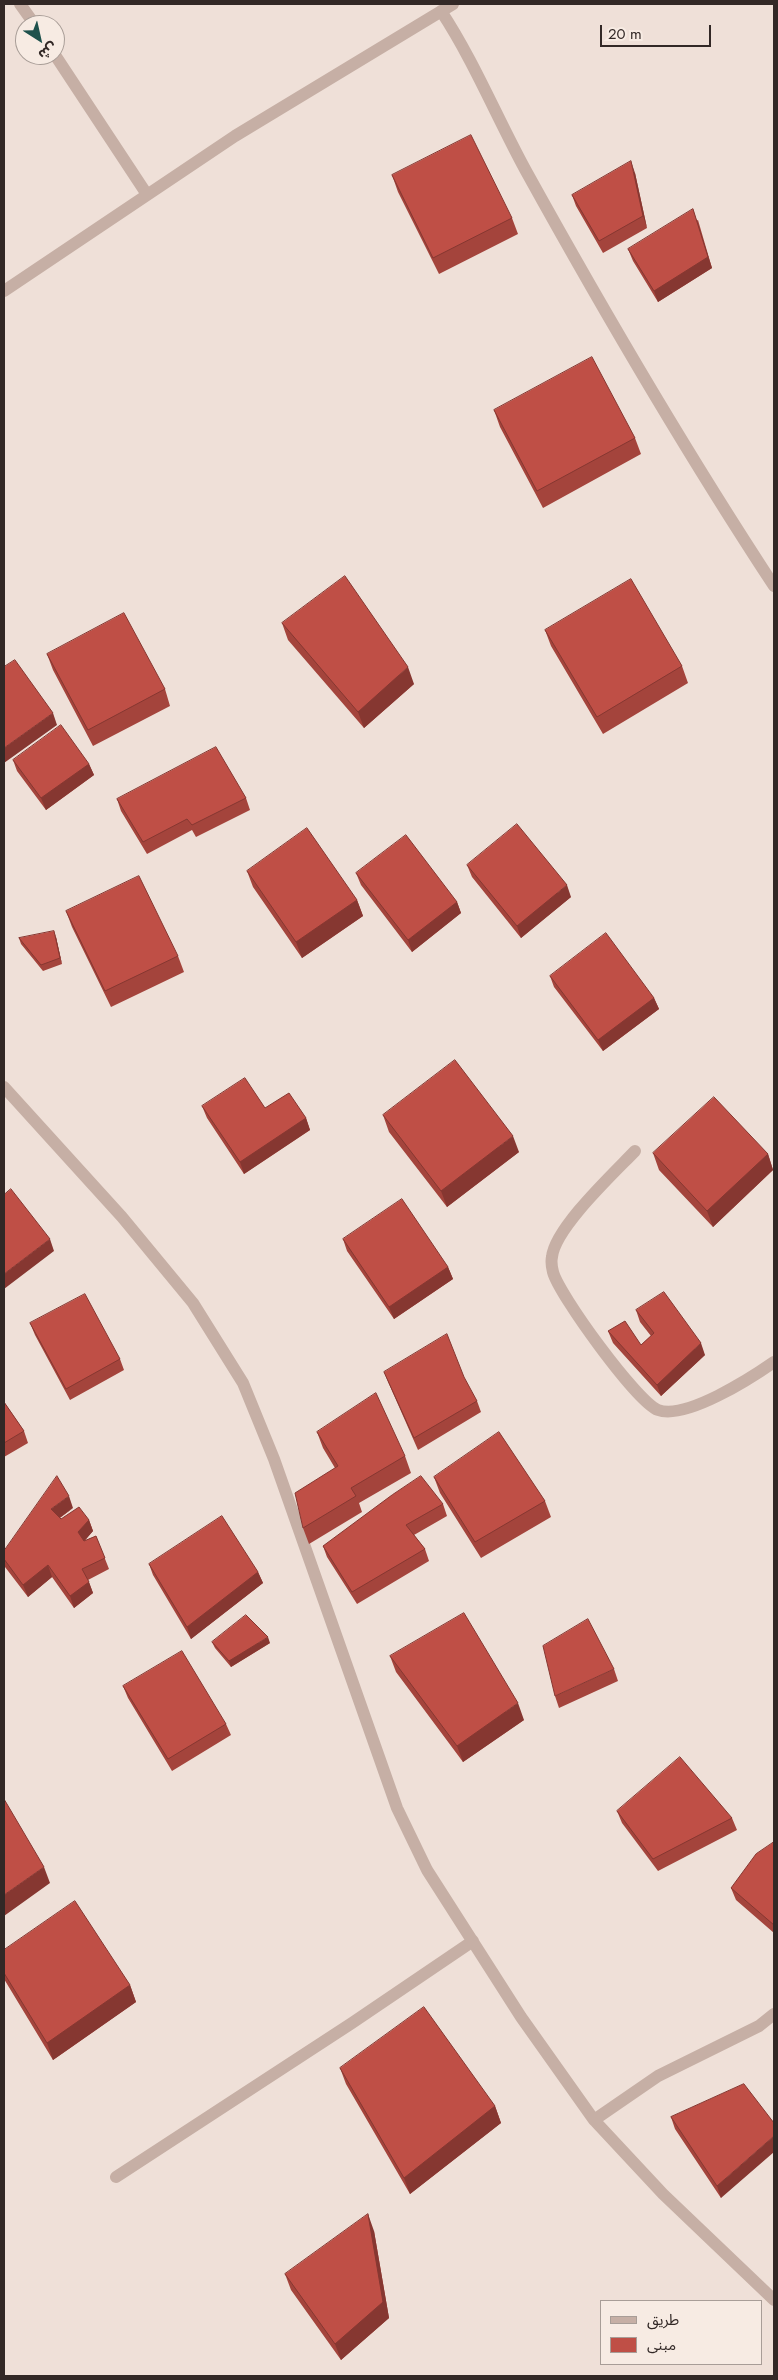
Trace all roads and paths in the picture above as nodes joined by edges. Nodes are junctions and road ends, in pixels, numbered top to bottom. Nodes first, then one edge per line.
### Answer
1 (20, 4) edge
2 (453, 4) edge
3 (441, 11) junction
4 (28, 15) edge
5 (62, 65) edge
6 (146, 194) junction
7 (4, 291) edge
8 (774, 586) edge
9 (4, 1087) edge
10 (635, 1151) dead end
11 (774, 1362) edge
12 (473, 1940) junction
13 (774, 2014) edge
14 (594, 2120) junction
15 (116, 2177) dead end
16 (774, 2300) edge

1 - 4 street
2 - 3 street
3 - 6 street
3 - 8 street
5 - 6 street
6 - 7 street
9 - 12 street
10 - 11 street
12 - 14 street
12 - 15 street
13 - 14 street
14 - 16 street

